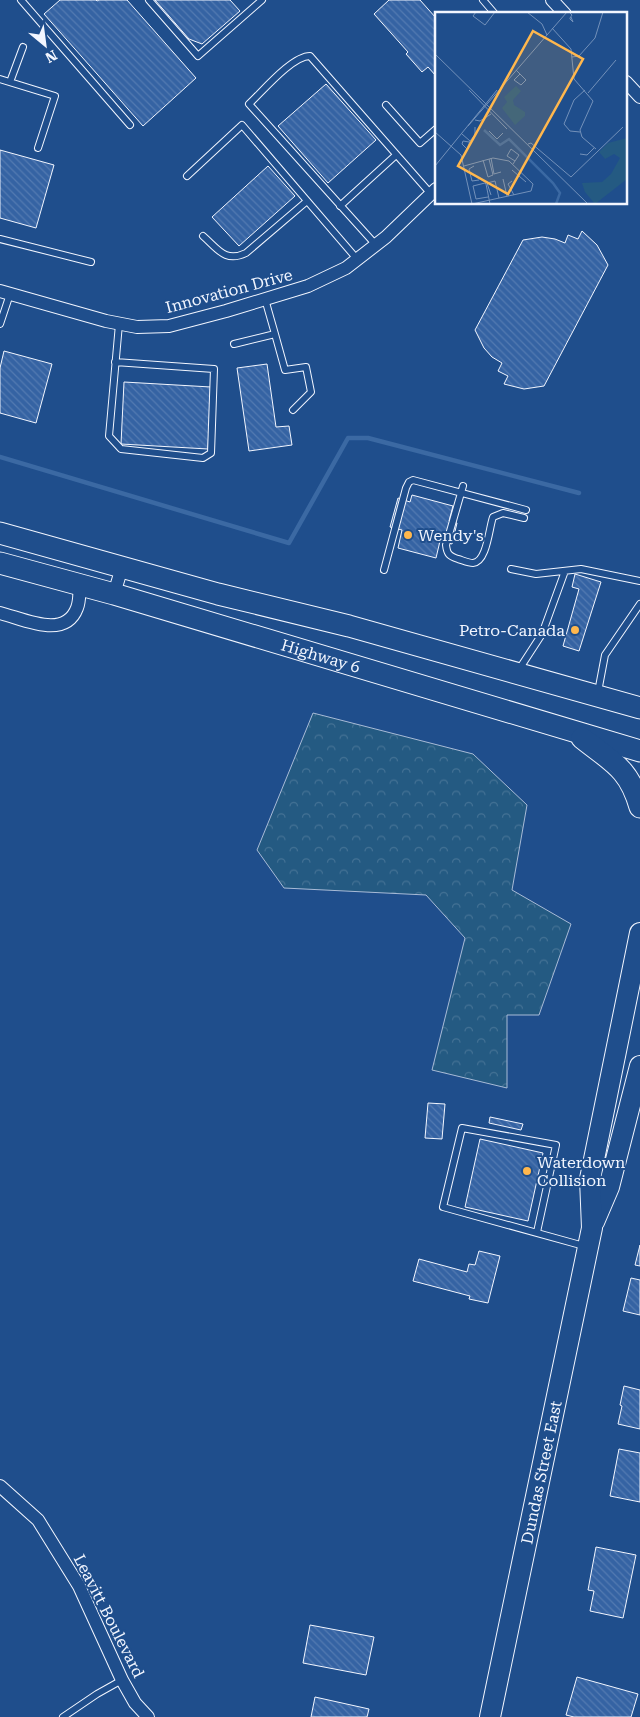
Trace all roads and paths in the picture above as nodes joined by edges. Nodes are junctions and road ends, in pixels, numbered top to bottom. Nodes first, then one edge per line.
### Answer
1 (21, 0) edge
2 (149, 0) edge
3 (262, 0) edge
4 (483, 0) edge
5 (552, 0) edge
6 (493, 12) edge
7 (563, 12) edge
8 (23, 47) dead end
9 (0, 79) edge
10 (10, 82) junction
11 (628, 84) edge
12 (640, 98) edge
13 (386, 105) dead end
14 (130, 125) dead end
15 (435, 129) edge
16 (38, 148) dead end
17 (396, 155) junction
18 (187, 176) dead end
19 (433, 191) edge
20 (308, 200) junction
21 (340, 206) junction
22 (203, 236) dead end
23 (0, 239) edge
24 (376, 245) junction
25 (358, 259) junction
26 (90, 262) dead end
27 (5, 292) edge
28 (265, 299) junction
29 (0, 324) edge
30 (119, 324) junction
31 (275, 334) junction
32 (234, 344) dead end
33 (115, 362) junction
34 (293, 410) dead end
35 (462, 489) junction
36 (526, 510) dead end
37 (524, 518) dead end
38 (0, 533) edge
39 (0, 562) edge
40 (122, 567) junction
41 (511, 569) dead end
42 (384, 570) dead end
43 (565, 571) junction
44 (640, 581) edge
45 (80, 584) junction
46 (114, 594) junction
47 (640, 604) edge
48 (0, 613) edge
49 (516, 673) junction
50 (597, 696) junction
51 (640, 708) edge
52 (572, 730) junction
53 (640, 751) edge
54 (640, 807) edge
55 (640, 933) edge
56 (640, 1066) edge
57 (537, 1232) junction
58 (590, 1237) junction
59 (0, 1486) edge
60 (122, 1680) junction
61 (63, 1717) edge
62 (148, 1717) edge
63 (490, 1717) edge

1 - 14 lane
2 - 3 lane
4 - 6 lane
5 - 7 street
8 - 10 lane
9 - 10 lane
10 - 16 lane
11 - 12 street
13 - 15 lane
17 - 19 lane
17 - 21 lane
17 - 21 lane
18 - 20 lane
19 - 24 street, Innovation Drive
20 - 22 lane
20 - 25 lane
21 - 24 lane
23 - 26 lane
24 - 25 street, Innovation Drive
25 - 28 street, Innovation Drive
27 - 29 lane
27 - 30 street, Innovation Drive
28 - 30 street, Innovation Drive
28 - 31 lane
30 - 33 lane
31 - 32 lane
31 - 34 lane
33 - 33 lane
35 - 36 lane
35 - 37 lane
35 - 42 lane
38 - 40 highway, Highway 6
39 - 45 highway, Highway 6
40 - 46 street
40 - 49 highway, Highway 6
41 - 43 lane
43 - 44 lane
43 - 49 lane
45 - 46 highway, Highway 6
45 - 48 street
46 - 52 highway, Highway 6
47 - 50 lane
49 - 50 highway, Highway 6
50 - 51 highway, Highway 6
52 - 53 highway, Highway 6
52 - 54 highway
55 - 58 main road, Dundas Street East
56 - 58 main road, Dundas Street East
57 - 57 lane
57 - 58 lane
58 - 63 main road, Dundas Street East
59 - 60 street, Leavitt Boulevard
60 - 61 lane
60 - 62 street, Leavitt Boulevard

